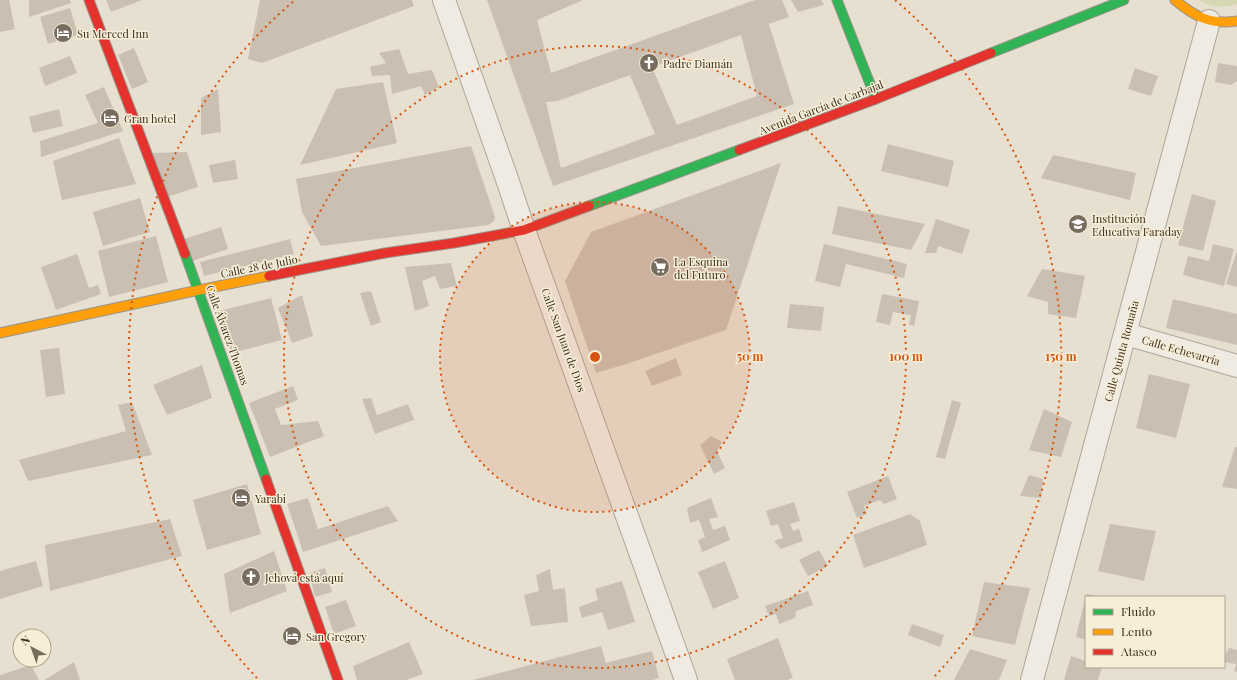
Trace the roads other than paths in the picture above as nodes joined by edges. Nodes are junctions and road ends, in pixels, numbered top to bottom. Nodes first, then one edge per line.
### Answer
1 (88, 0) edge
2 (444, 0) edge
3 (837, 0) edge
4 (1124, 0) edge
5 (1175, 0) edge
6 (1210, 21) junction
7 (1237, 21) edge
8 (876, 99) junction
9 (524, 230) junction
10 (199, 290) junction
11 (0, 333) edge
12 (1126, 334) junction
13 (1237, 366) edge
14 (338, 680) edge
15 (686, 680) edge
16 (1032, 680) edge

1 - 10 street, Calle Álvarez Thomas
2 - 9 street, Calle San Juan de Dios
3 - 8 street
4 - 8 street, Avenida García de Carbajal
5 - 6 street
6 - 7 street
6 - 12 street, Calle Quinta Romaña
8 - 9 street, Avenida García de Carbajal
9 - 10 street, Calle 28 de Julio
9 - 15 street, Calle San Juan de Dios
10 - 11 street, Calle 28 de Julio
10 - 14 street, Calle Álvarez Thomas
12 - 13 street, Calle Echevarría
12 - 16 street, Calle Quinta Romaña

